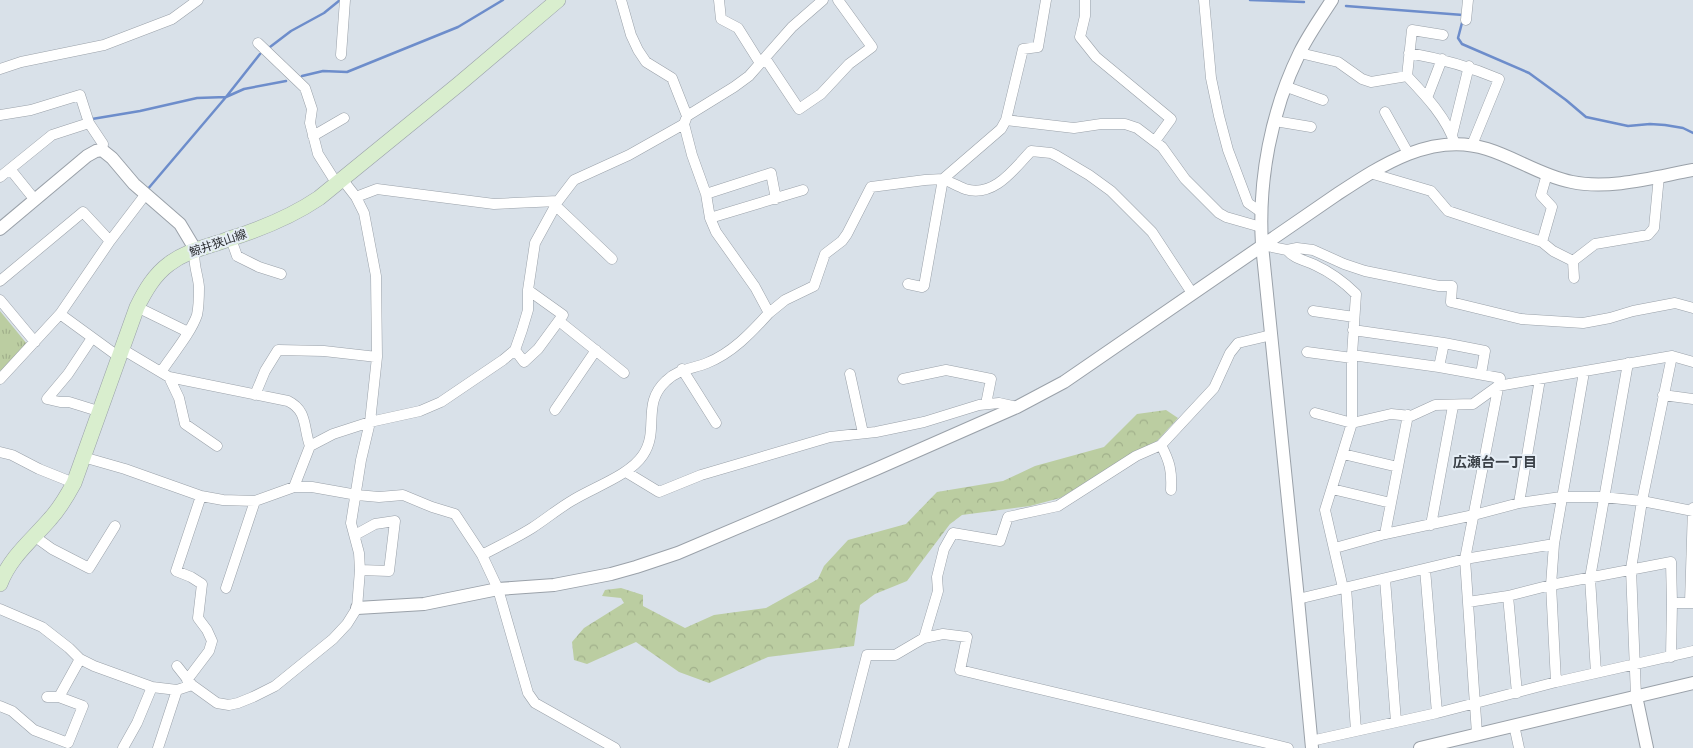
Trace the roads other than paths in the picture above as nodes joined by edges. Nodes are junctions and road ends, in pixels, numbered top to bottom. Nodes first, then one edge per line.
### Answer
1 (198, 0) edge
2 (345, 0) edge
3 (558, 0) edge
4 (621, 0) edge
5 (719, 0) edge
6 (823, 0) edge
7 (838, 0) edge
8 (1046, 0) edge
9 (1085, 0) edge
10 (1204, 0) edge
11 (1332, 0) edge
12 (1468, 0) edge
13 (1466, 20) dead end
14 (1443, 36) dead end
15 (258, 43) dead end
16 (1300, 53) junction
17 (1409, 53) junction
18 (341, 55) dead end
19 (1442, 59) junction
20 (763, 61) junction
21 (1469, 66) junction
22 (0, 69) edge
23 (1407, 76) junction
24 (1286, 87) junction
25 (1427, 98) junction
26 (1323, 100) dead end
27 (1385, 112) dead end
28 (0, 115) edge
29 (344, 118) dead end
30 (686, 120) junction
31 (1006, 120) junction
32 (1275, 121) junction
33 (89, 123) junction
34 (1311, 127) dead end
35 (314, 136) junction
36 (1453, 140) junction
37 (1155, 141) junction
38 (1472, 145) junction
39 (102, 150) junction
40 (1408, 154) junction
41 (10, 169) junction
42 (1693, 170) edge
43 (1370, 173) junction
44 (1547, 174) junction
45 (1659, 176) junction
46 (0, 177) edge
47 (943, 179) junction
48 (340, 181) junction
49 (803, 190) dead end
50 (145, 194) junction
51 (706, 194) junction
52 (356, 197) junction
53 (776, 199) junction
54 (35, 200) junction
55 (557, 204) junction
56 (1261, 212) junction
57 (710, 218) junction
58 (1261, 227) junction
59 (0, 229) edge
60 (231, 238) junction
61 (110, 241) junction
62 (1542, 242) junction
63 (1262, 246) junction
64 (194, 249) junction
65 (1288, 250) junction
66 (612, 259) dead end
67 (1573, 261) junction
68 (280, 274) dead end
69 (1574, 278) dead end
70 (0, 281) edge
71 (908, 284) dead end
72 (528, 290) junction
73 (1192, 293) junction
74 (0, 300) edge
75 (137, 307) junction
76 (1693, 308) edge
77 (1313, 311) dead end
78 (769, 313) junction
79 (60, 314) junction
80 (1354, 317) junction
81 (560, 321) junction
82 (1353, 330) junction
83 (188, 332) junction
84 (1271, 335) junction
85 (92, 338) junction
86 (35, 342) junction
87 (1444, 343) junction
88 (515, 350) junction
89 (596, 350) junction
90 (1308, 352) dead end
91 (121, 353) junction
92 (1352, 356) junction
93 (1672, 356) junction
94 (377, 357) junction
95 (1693, 362) edge
96 (1628, 363) junction
97 (1440, 367) junction
98 (682, 369) junction
99 (1584, 372) junction
100 (624, 373) dead end
101 (165, 374) junction
102 (850, 374) dead end
103 (1481, 374) junction
104 (0, 378) edge
105 (1540, 378) junction
106 (903, 379) dead end
107 (1498, 386) junction
108 (1663, 395) junction
109 (255, 396) junction
110 (1693, 399) edge
111 (986, 404) junction
112 (1453, 406) junction
113 (1017, 407) junction
114 (554, 410) dead end
115 (98, 411) junction
116 (1315, 413) dead end
117 (1408, 416) junction
118 (370, 422) junction
119 (716, 423) dead end
120 (1352, 423) junction
121 (864, 433) junction
122 (1160, 445) junction
123 (217, 446) dead end
124 (310, 446) junction
125 (0, 452) edge
126 (1343, 454) junction
127 (83, 458) junction
128 (1398, 467) junction
129 (626, 472) junction
130 (74, 483) junction
131 (294, 487) junction
132 (1332, 489) junction
133 (1172, 490) dead end
134 (357, 495) junction
135 (201, 496) junction
136 (1561, 497) junction
137 (1604, 497) junction
138 (255, 501) junction
139 (1642, 501) junction
140 (1391, 503) junction
141 (1519, 503) junction
142 (1693, 510) edge
143 (1474, 515) junction
144 (1431, 525) junction
145 (116, 526) dead end
146 (1385, 534) junction
147 (355, 535) junction
148 (34, 536) junction
149 (1554, 544) junction
150 (1335, 548) junction
151 (482, 555) junction
152 (1465, 560) junction
153 (1425, 569) junction
154 (1631, 569) junction
155 (360, 570) junction
156 (1590, 578) junction
157 (1385, 579) junction
158 (1, 581) edge
159 (1550, 585) junction
160 (226, 588) dead end
161 (1345, 588) junction
162 (498, 589) junction
163 (1508, 596) junction
164 (1298, 599) junction
165 (1468, 602) junction
166 (1672, 603) junction
167 (1691, 603) edge
168 (357, 608) junction
169 (0, 609) edge
170 (924, 638) junction
171 (1693, 651) edge
172 (1671, 657) junction
173 (80, 659) junction
174 (1635, 665) junction
175 (177, 666) dead end
176 (1596, 673) junction
177 (1556, 682) junction
178 (190, 683) junction
179 (1693, 683) edge
180 (152, 686) junction
181 (177, 690) junction
182 (1517, 693) junction
183 (1636, 696) junction
184 (47, 697) dead end
185 (59, 697) junction
186 (1474, 703) junction
187 (0, 706) edge
188 (1437, 713) junction
189 (1396, 722) junction
190 (1514, 725) junction
191 (1356, 731) junction
192 (1477, 734) junction
193 (1311, 745) edge
194 (123, 748) edge
195 (158, 748) edge
196 (615, 748) edge
197 (843, 748) edge
198 (1288, 748) edge
199 (1420, 748) edge
200 (1519, 748) edge
201 (1647, 748) edge

1 - 22 street
2 - 18 street
3 - 48 main road, 鯨井狭山線
4 - 30 street
5 - 20 street
6 - 20 street
7 - 20 street
8 - 31 street
9 - 37 street
10 - 56 street
11 - 16 street
12 - 13 street
14 - 17 street
15 - 35 street
16 - 23 street
16 - 24 street
17 - 19 street
17 - 23 street
19 - 21 street
19 - 25 street
20 - 30 street
21 - 36 street
21 - 38 street
23 - 25 street
24 - 26 street
24 - 32 street
25 - 36 street
27 - 40 street
28 - 33 street
29 - 35 street
30 - 51 street
30 - 55 street
31 - 37 street
31 - 47 street
32 - 34 street
32 - 56 street
33 - 39 street
33 - 41 street
35 - 48 street
36 - 38 street
36 - 40 street
37 - 58 street
38 - 44 street
39 - 50 street
39 - 54 street
40 - 43 street
41 - 46 street
41 - 54 street
42 - 45 street
43 - 62 street
43 - 63 street
44 - 45 street
44 - 62 street
45 - 67 street
47 - 71 street
47 - 73 street
47 - 78 street
48 - 52 street
48 - 60 main road, 鯨井狭山線
49 - 53 street
50 - 61 street
50 - 64 street
51 - 53 street
51 - 57 street
52 - 55 street
52 - 94 street
53 - 57 street
54 - 59 street
55 - 66 street
55 - 72 street
56 - 58 street
57 - 78 street
58 - 63 street
60 - 64 main road, 鯨井狭山線
60 - 68 street
61 - 70 street
61 - 79 street
62 - 67 street
63 - 65 street
63 - 73 street
63 - 84 street
64 - 75 main road, 鯨井狭山線
64 - 83 street
65 - 76 street
65 - 80 street
67 - 69 street
72 - 81 street
72 - 88 street
73 - 113 street
74 - 86 street
75 - 83 street
75 - 91 main road, 鯨井狭山線
77 - 80 street
78 - 98 street
79 - 85 street
79 - 86 street
80 - 82 street
81 - 88 street
81 - 89 street
82 - 87 street
82 - 92 street
83 - 101 street
84 - 122 street
84 - 164 street
85 - 91 street
85 - 115 street
86 - 104 street
87 - 97 street
87 - 103 street
88 - 118 street
89 - 100 street
89 - 114 street
90 - 92 street
91 - 101 street
91 - 115 main road, 鯨井狭山線
92 - 97 street
92 - 120 street
93 - 95 street
93 - 96 street
93 - 108 street
94 - 109 street
94 - 118 street
96 - 99 street
96 - 137 street
97 - 103 street
98 - 119 street
98 - 129 street
99 - 105 street
99 - 136 street
101 - 109 street
101 - 123 street
102 - 121 street
103 - 107 street
105 - 107 street
105 - 141 street
106 - 111 street
107 - 112 street
107 - 143 street
108 - 110 street
108 - 139 street
109 - 124 street
111 - 113 street
111 - 121 street
112 - 117 street
112 - 144 street
113 - 162 street
115 - 127 main road, 鯨井狭山線
116 - 120 street
117 - 120 street
117 - 128 street
118 - 124 street
118 - 134 street
120 - 126 street
121 - 129 street
122 - 133 street
122 - 170 street
124 - 131 street
125 - 130 street
126 - 128 street
126 - 132 street
127 - 130 main road, 鯨井狭山線
127 - 135 street
128 - 140 street
129 - 151 street
130 - 148 main road, 鯨井狭山線
131 - 134 street
131 - 138 street
132 - 140 street
132 - 150 street
134 - 147 street
134 - 151 street
135 - 138 street
135 - 178 street
136 - 137 street
136 - 141 street
136 - 149 street
137 - 139 street
137 - 156 street
138 - 160 street
139 - 142 street
139 - 154 street
140 - 146 street
141 - 143 street
142 - 167 street
143 - 144 street
143 - 152 street
144 - 146 street
145 - 148 street
146 - 150 street
147 - 155 street
147 - 155 street
148 - 158 main road, 鯨井狭山線
149 - 152 street
149 - 159 street
150 - 161 street
151 - 162 street
152 - 153 street
152 - 165 street
153 - 157 street
153 - 188 street
154 - 156 street
154 - 166 street
154 - 174 street
155 - 168 street
156 - 159 street
156 - 176 street
157 - 161 street
157 - 189 street
159 - 163 street
159 - 177 street
161 - 164 street
161 - 191 street
162 - 168 street
162 - 196 street
163 - 165 street
163 - 182 street
164 - 193 street
165 - 186 street
166 - 167 street
166 - 172 street
168 - 178 street
169 - 173 street
170 - 197 street
170 - 198 street
171 - 172 street
172 - 174 street
173 - 180 street
173 - 185 street
174 - 176 street
174 - 183 street
175 - 178 street
176 - 177 street
177 - 182 street
178 - 181 street
179 - 183 street
180 - 181 street
180 - 194 street
181 - 195 street
182 - 186 street
183 - 190 street
183 - 201 street
184 - 185 street
185 - 187 street
186 - 188 street
186 - 192 street
188 - 189 street
189 - 191 street
190 - 192 street
190 - 200 street
191 - 193 street
192 - 199 street

